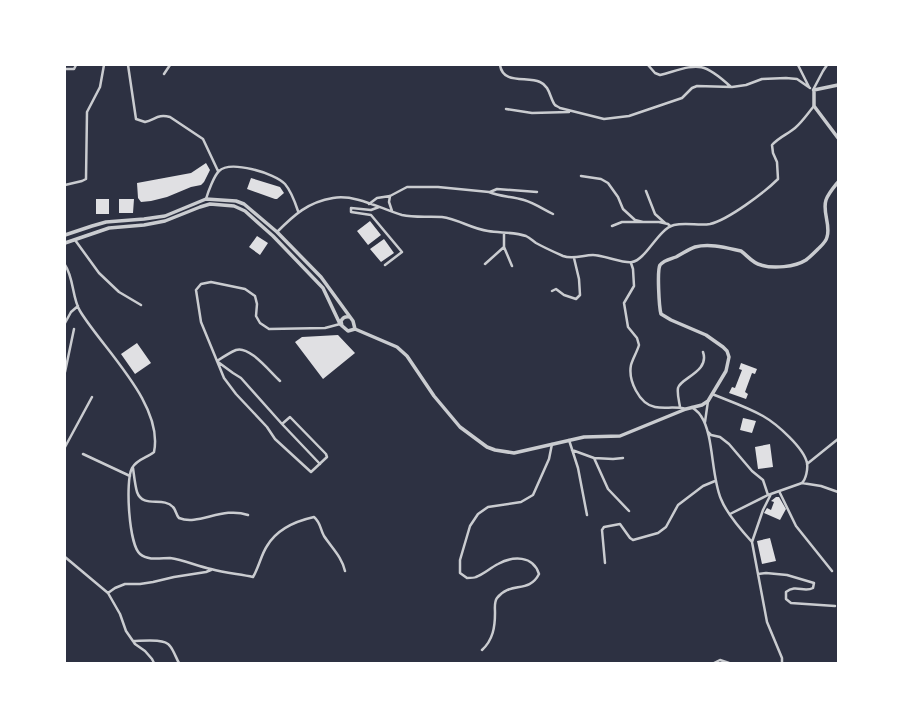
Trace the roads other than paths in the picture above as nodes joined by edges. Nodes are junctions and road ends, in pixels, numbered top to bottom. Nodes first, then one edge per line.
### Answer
1 (76, 65) edge
2 (104, 65) edge
3 (128, 65) edge
4 (170, 65) edge
5 (500, 65) edge
6 (648, 65) edge
7 (798, 65) edge
8 (827, 65) edge
9 (65, 69) edge
10 (164, 74) dead end
11 (838, 85) edge
12 (732, 87) junction
13 (810, 88) junction
14 (814, 90) junction
15 (814, 106) junction
16 (506, 109) dead end
17 (571, 112) junction
18 (838, 138) edge
19 (218, 171) junction
20 (581, 176) dead end
21 (838, 182) edge
22 (65, 185) edge
23 (646, 191) dead end
24 (489, 192) junction
25 (537, 192) dead end
26 (390, 196) junction
27 (206, 199) junction
28 (369, 204) junction
29 (379, 207) junction
30 (298, 211) junction
31 (392, 211) junction
32 (553, 214) dead end
33 (643, 222) junction
34 (669, 225) junction
35 (612, 226) dead end
36 (277, 232) junction
37 (504, 233) junction
38 (65, 235) edge
39 (75, 240) junction
40 (65, 243) edge
41 (504, 247) junction
42 (574, 258) junction
43 (631, 263) junction
44 (485, 264) dead end
45 (65, 265) edge
46 (386, 265) dead end
47 (512, 266) dead end
48 (552, 291) dead end
49 (141, 305) dead end
50 (78, 306) junction
51 (351, 318) junction
52 (65, 323) edge
53 (341, 325) junction
54 (74, 329) dead end
55 (355, 329) junction
56 (703, 352) dead end
57 (217, 361) junction
58 (65, 372) edge
59 (280, 381) dead end
60 (712, 394) junction
61 (92, 397) dead end
62 (708, 401) junction
63 (680, 407) junction
64 (692, 407) junction
65 (686, 409) junction
66 (705, 422) junction
67 (282, 424) junction
68 (708, 432) junction
69 (838, 439) edge
70 (569, 440) junction
71 (552, 444) junction
72 (65, 447) edge
73 (572, 450) junction
74 (83, 454) dead end
75 (594, 458) junction
76 (623, 458) dead end
77 (320, 464) junction
78 (807, 464) junction
79 (132, 467) junction
80 (130, 476) junction
81 (715, 481) junction
82 (802, 483) junction
83 (779, 492) junction
84 (838, 492) edge
85 (770, 495) junction
86 (629, 510) dead end
87 (248, 514) dead end
88 (730, 514) junction
89 (587, 515) dead end
90 (752, 542) junction
91 (65, 557) edge
92 (605, 563) dead end
93 (212, 570) junction
94 (345, 571) dead end
95 (832, 571) dead end
96 (758, 574) junction
97 (108, 593) junction
98 (835, 606) dead end
99 (133, 641) junction
100 (482, 650) dead end
101 (154, 663) edge
102 (179, 663) edge
103 (714, 663) edge
104 (729, 663) edge
105 (782, 663) edge

1 - 9 street
2 - 22 street
3 - 19 street
4 - 10 street
5 - 17 street
6 - 12 street
7 - 13 street
8 - 14 street
11 - 14 street
12 - 13 street
12 - 17 street
13 - 14 street
14 - 15 street
15 - 18 street
15 - 34 street
16 - 17 street
19 - 27 street
19 - 30 street
20 - 33 street
21 - 60 street
23 - 34 street
24 - 25 street
24 - 26 street
24 - 32 street
26 - 28 street
26 - 31 street
27 - 36 street
27 - 38 street
28 - 29 street
28 - 30 street
29 - 31 street
29 - 46 street
30 - 36 street
31 - 37 street
33 - 34 street
33 - 35 street
34 - 43 street
36 - 51 street
37 - 41 street
37 - 42 street
39 - 40 street
39 - 49 street
39 - 53 street
41 - 44 street
41 - 47 street
42 - 43 street
42 - 48 street
43 - 63 street
45 - 50 street
50 - 52 street
50 - 79 street
51 - 53 street
51 - 55 street
53 - 55 street
53 - 57 street
54 - 58 street
55 - 71 street
56 - 63 street
57 - 59 street
57 - 67 street
57 - 77 street
60 - 62 street
60 - 78 street
61 - 72 street
62 - 64 street
62 - 66 street
63 - 65 street
64 - 65 street
64 - 66 street
65 - 70 street
66 - 68 street
67 - 77 street
67 - 77 street
68 - 81 street
68 - 85 street
69 - 78 street
70 - 71 street
70 - 73 street
71 - 100 street
73 - 75 street
73 - 89 street
74 - 80 street
75 - 76 street
75 - 86 street
78 - 82 street
79 - 80 street
79 - 87 street
80 - 93 street
81 - 88 street
81 - 92 street
82 - 83 street
82 - 84 street
83 - 85 street
83 - 95 street
85 - 88 street
85 - 90 street
88 - 90 street
90 - 96 street
91 - 97 street
93 - 94 street
93 - 97 street
96 - 98 street
96 - 105 street
97 - 99 street
99 - 101 street
99 - 102 street
103 - 104 street

